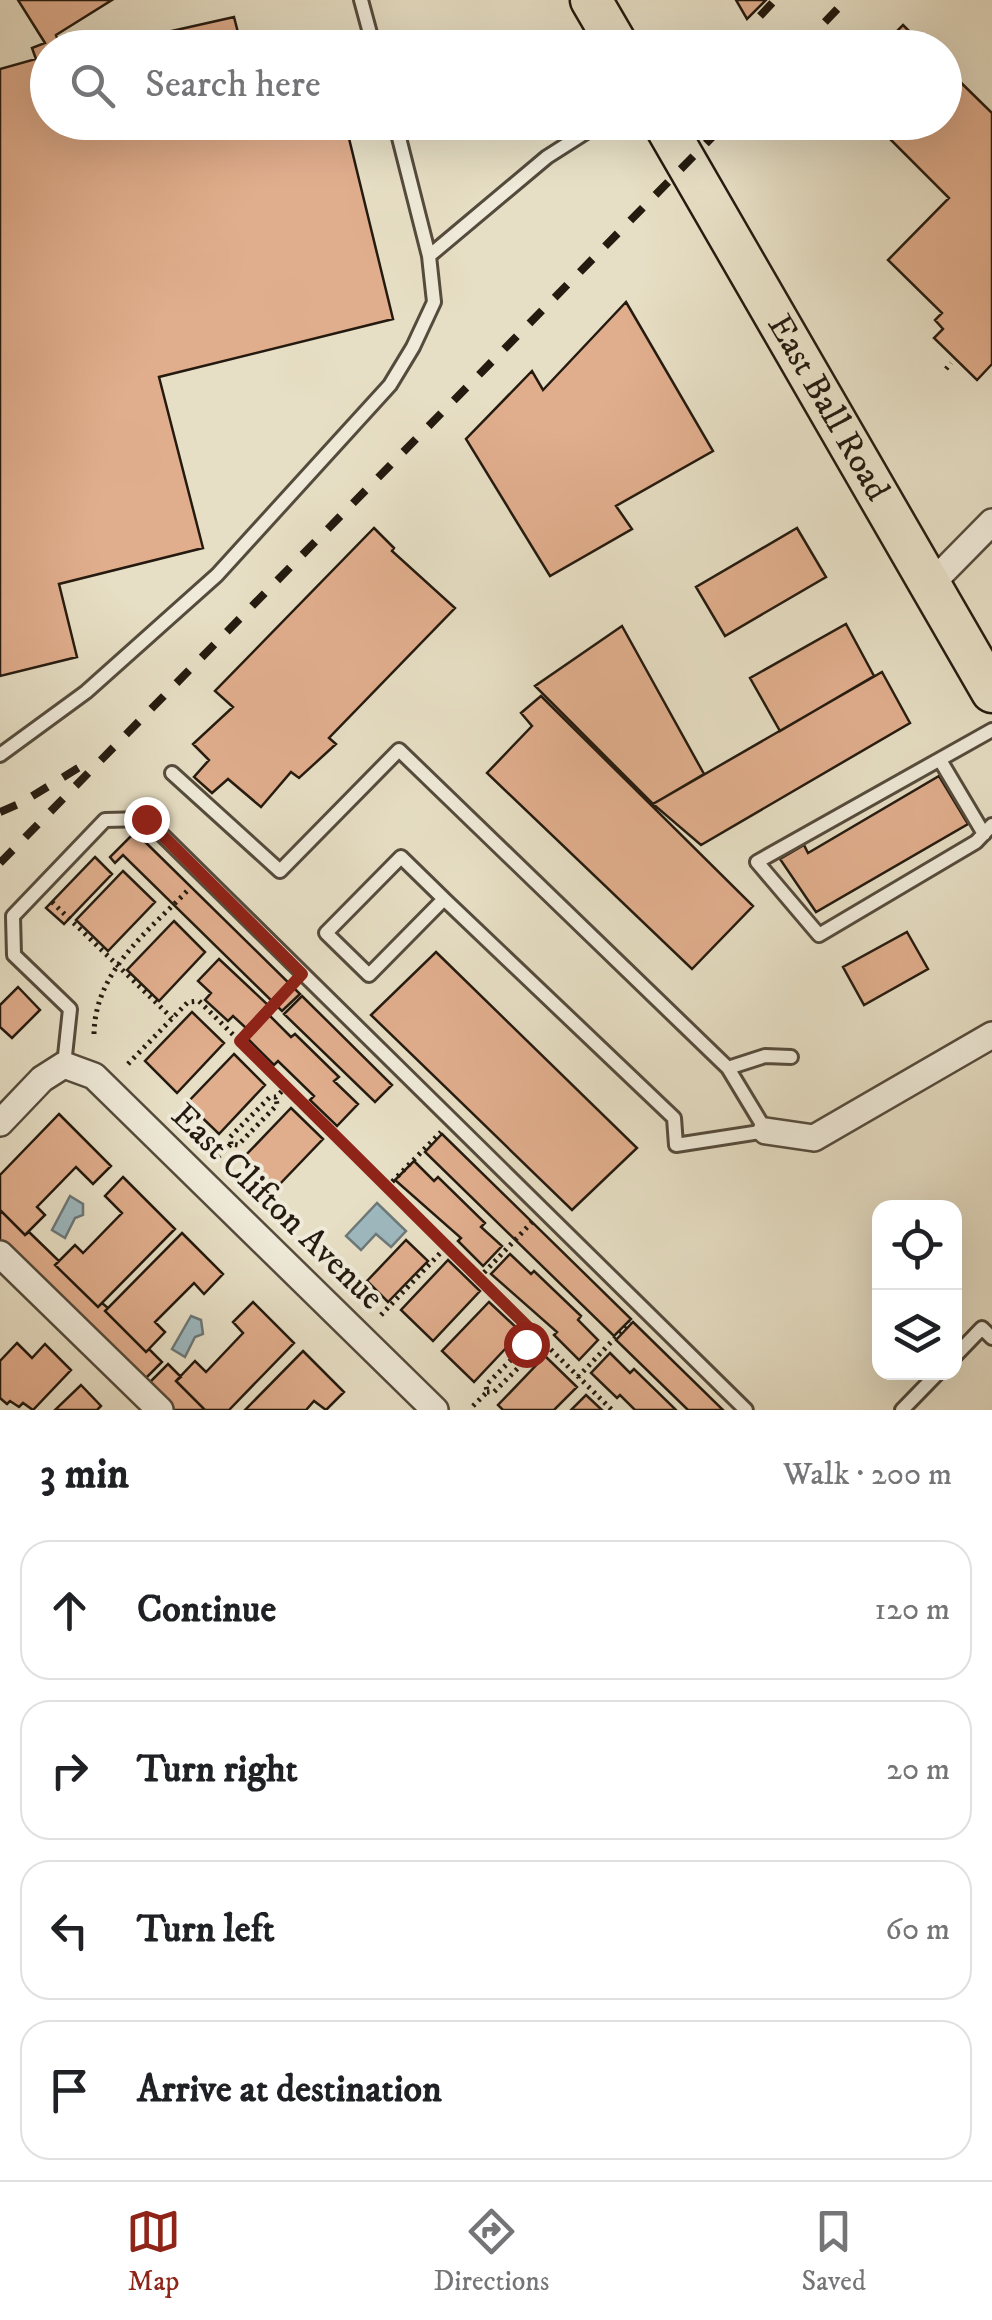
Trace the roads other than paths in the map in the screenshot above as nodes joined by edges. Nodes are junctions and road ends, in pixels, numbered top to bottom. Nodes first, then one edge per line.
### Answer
1 (360, 0) edge
2 (592, 0) edge
3 (369, 30) edge
4 (609, 30) edge
5 (399, 140) edge
6 (573, 140) edge
7 (672, 140) edge
8 (429, 256) junction
9 (992, 522) edge
10 (930, 585) junction
11 (992, 692) edge
12 (992, 730) edge
13 (0, 756) edge
14 (940, 760) junction
15 (172, 773) dead end
16 (988, 829) edge
17 (444, 899) junction
18 (992, 1036) edge
19 (791, 1057) dead end
20 (64, 1066) junction
21 (728, 1068) junction
22 (0, 1124) edge
23 (766, 1131) junction
24 (0, 1254) edge
25 (992, 1338) edge
26 (962, 1349) edge
27 (931, 1380) edge
28 (160, 1410) edge
29 (435, 1410) edge
30 (746, 1410) edge
31 (902, 1410) edge

1 - 3 lane
2 - 4 main road
5 - 8 lane
6 - 8 lane
7 - 10 main road, East Ball Road
8 - 13 lane
9 - 10 street
10 - 11 main road, East Ball Road
12 - 14 lane
14 - 16 lane
14 - 16 lane
15 - 21 lane
17 - 17 lane
17 - 23 lane
18 - 23 street
19 - 21 lane
20 - 22 street
20 - 29 street, East Clifton Avenue
20 - 30 lane
21 - 23 lane
24 - 28 street
25 - 26 lane
27 - 31 lane

